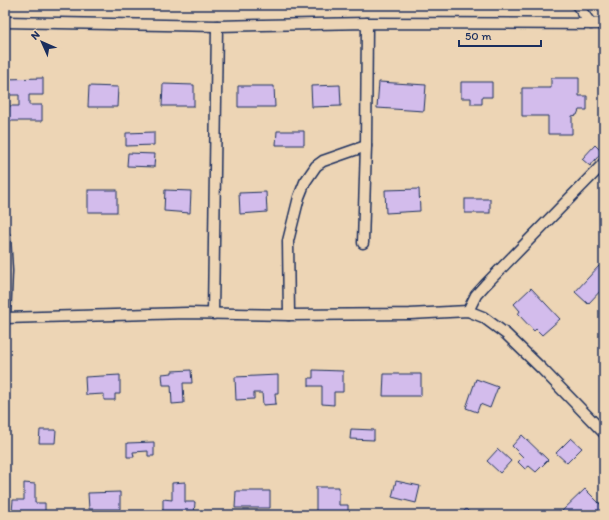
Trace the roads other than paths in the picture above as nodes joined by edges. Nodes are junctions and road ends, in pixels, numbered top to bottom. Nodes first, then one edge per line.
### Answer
1 (577, 5) edge
2 (5, 22) edge
3 (367, 23) junction
4 (592, 24) junction
5 (604, 24) edge
6 (217, 26) junction
7 (366, 146) junction
8 (604, 163) edge
9 (5, 237) edge
10 (363, 243) dead end
11 (468, 311) junction
12 (213, 314) junction
13 (289, 315) junction
14 (5, 318) edge
15 (604, 434) edge

1 - 4 street
2 - 6 street
3 - 4 street
3 - 6 street
3 - 7 street
4 - 5 street
6 - 12 street
7 - 10 street
7 - 13 street
8 - 11 street
9 - 14 street
11 - 13 street
11 - 15 street
12 - 13 street
12 - 14 street

